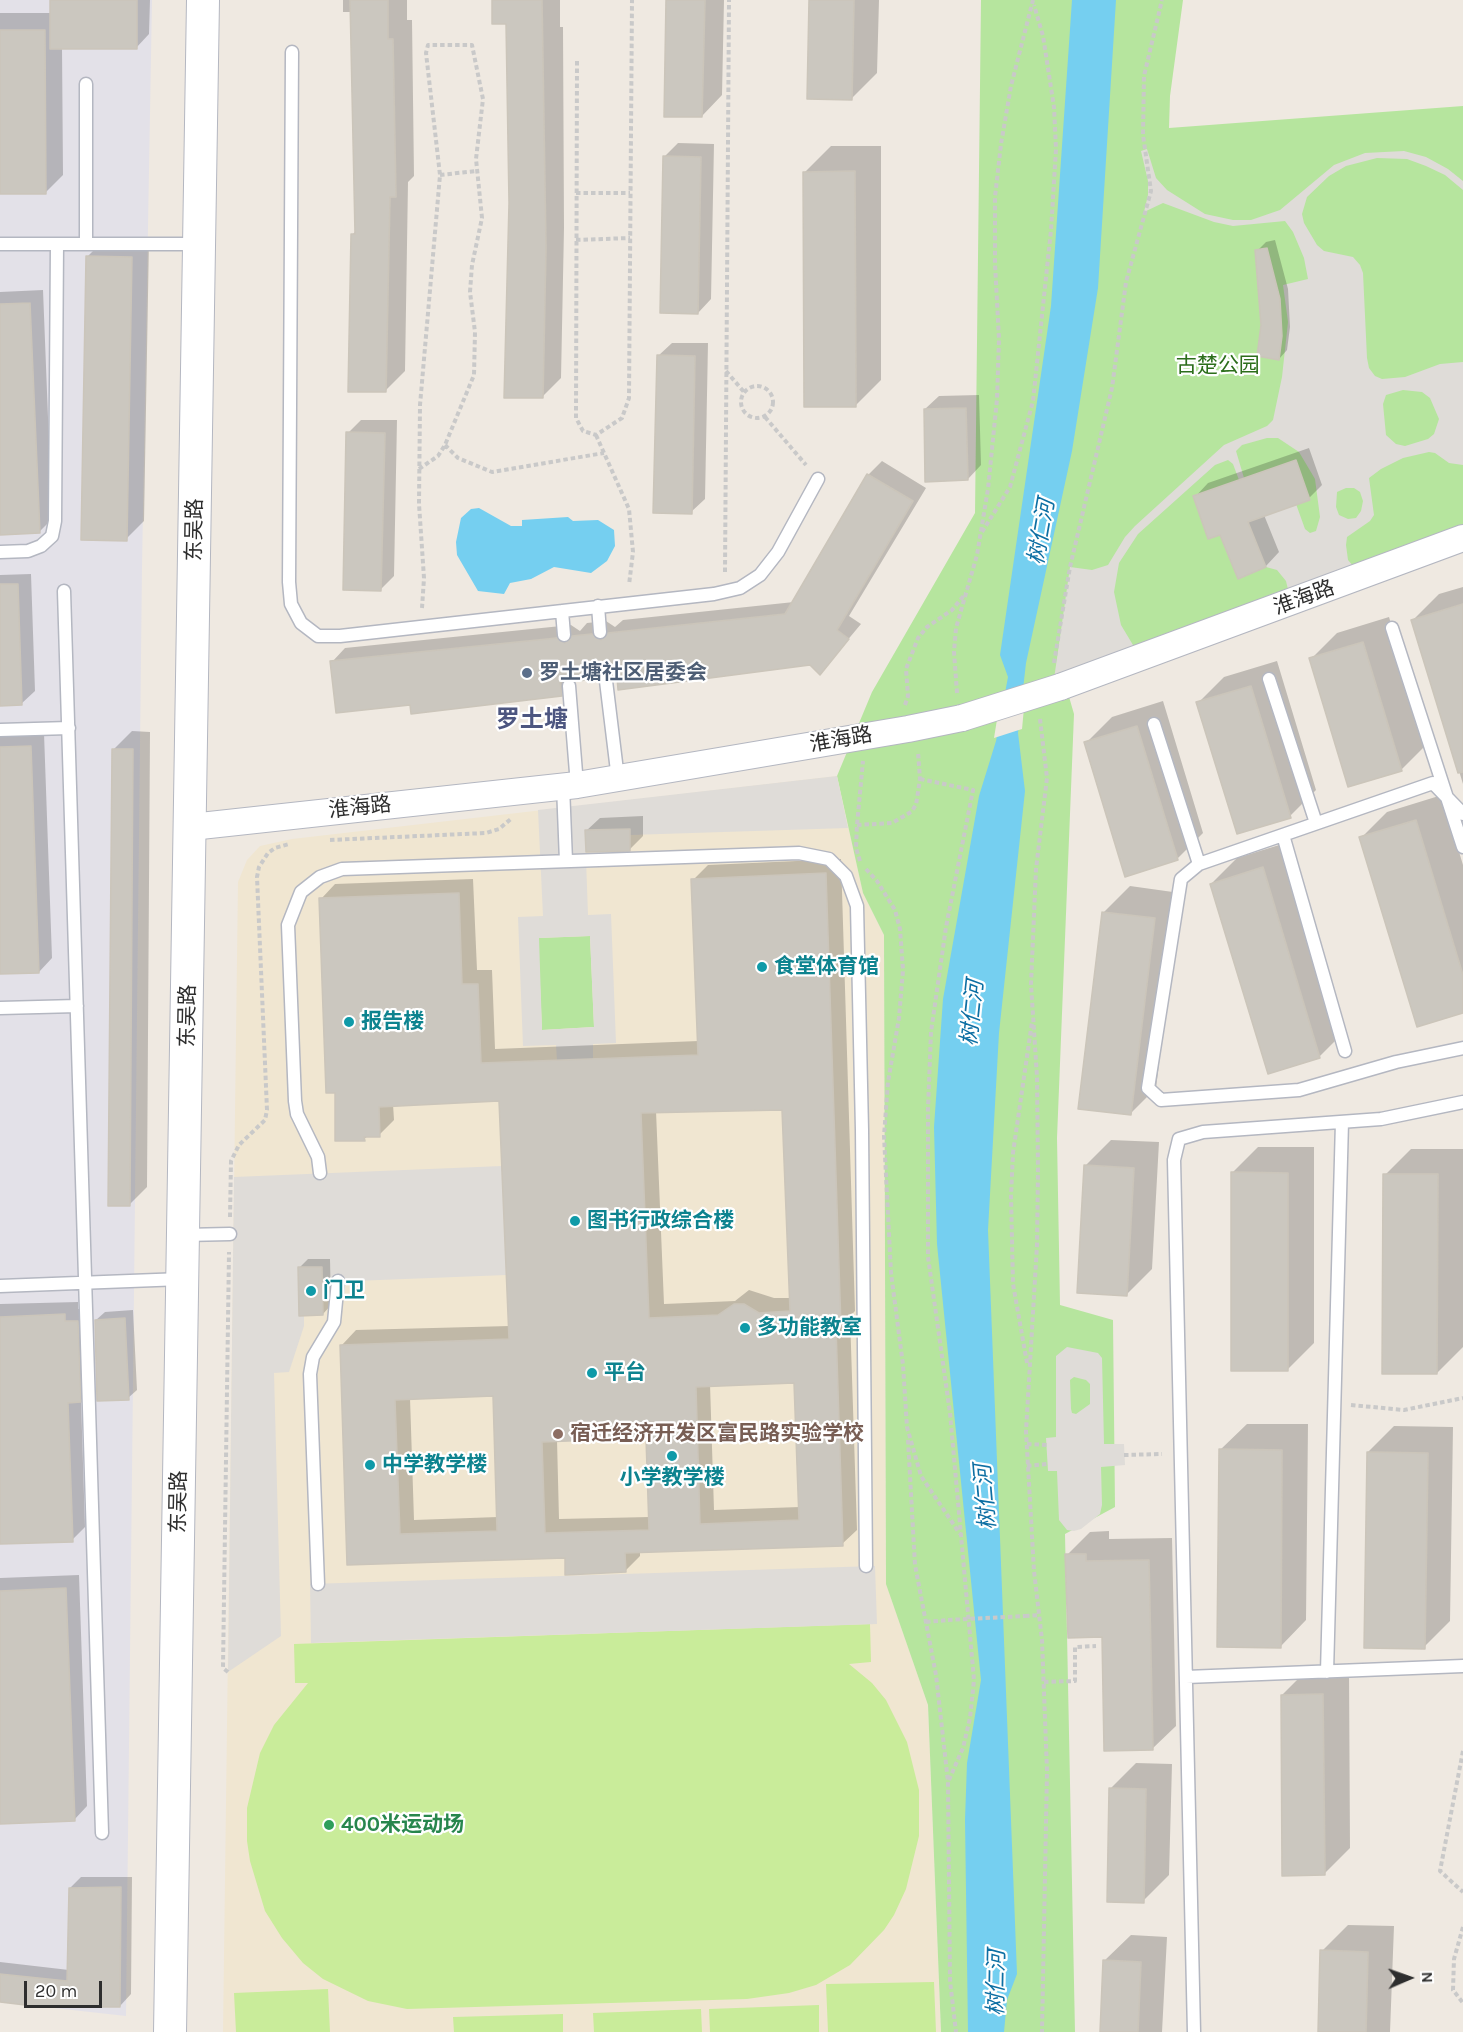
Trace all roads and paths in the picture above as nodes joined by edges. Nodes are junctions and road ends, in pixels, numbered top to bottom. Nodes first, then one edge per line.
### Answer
1 (202, 0) edge
2 (632, 0) edge
3 (729, 0) edge
4 (1162, 0) edge
5 (1033, 1) edge
6 (292, 52) dead end
7 (577, 61) dead end
8 (86, 84) dead end
9 (476, 171) junction
10 (440, 175) junction
11 (576, 193) junction
12 (630, 193) junction
13 (630, 238) junction
14 (576, 240) junction
15 (0, 244) edge
16 (57, 244) junction
17 (86, 244) junction
18 (199, 244) junction
19 (726, 371) junction
20 (744, 392) junction
21 (765, 417) junction
22 (596, 435) junction
23 (445, 445) junction
24 (604, 453) junction
25 (419, 469) junction
26 (818, 479) joint
27 (981, 534) junction
28 (1463, 538) edge
29 (0, 552) edge
30 (969, 590) junction
31 (64, 591) dead end
32 (724, 591) junction
33 (626, 603) junction
34 (598, 606) junction
35 (562, 610) junction
36 (421, 626) junction
37 (1392, 628) dead end
38 (600, 632) dead end
39 (564, 635) dead end
40 (1057, 677) junction
41 (1269, 679) dead end
42 (606, 681) dead end
43 (569, 686) dead end
44 (1040, 716) dead end
45 (960, 718) junction
46 (1154, 724) dead end
47 (69, 728) junction
48 (910, 729) junction
49 (0, 730) edge
50 (864, 736) junction
51 (618, 779) junction
52 (920, 779) junction
53 (570, 785) junction
54 (534, 789) junction
55 (1448, 801) junction
56 (1463, 814) edge
57 (1316, 823) junction
58 (857, 825) junction
59 (191, 827) junction
60 (1283, 835) junction
61 (324, 840) dead end
62 (296, 843) dead end
63 (1463, 847) edge
64 (566, 861) junction
65 (1199, 864) junction
66 (77, 1006) junction
67 (0, 1008) edge
68 (1033, 1013) junction
69 (1463, 1048) edge
70 (1345, 1051) dead end
71 (1463, 1102) edge
72 (1342, 1122) junction
73 (320, 1173) dead end
74 (230, 1234) junction
75 (184, 1235) junction
76 (183, 1279) junction
77 (338, 1281) dead end
78 (85, 1282) junction
79 (0, 1286) edge
80 (1028, 1369) junction
81 (1463, 1398) edge
82 (1334, 1404) junction
83 (908, 1427) junction
84 (1027, 1444) junction
85 (1047, 1444) dead end
86 (1180, 1454) junction
87 (1124, 1455) dead end
88 (1047, 1464) dead end
89 (1028, 1466) junction
90 (961, 1536) junction
91 (866, 1566) dead end
92 (318, 1584) dead end
93 (1039, 1615) junction
94 (926, 1622) junction
95 (1096, 1646) dead end
96 (1463, 1666) edge
97 (228, 1672) dead end
98 (1327, 1672) junction
99 (1186, 1677) junction
100 (1044, 1682) junction
101 (1463, 1751) edge
102 (948, 1782) junction
103 (102, 1833) dead end
104 (1463, 1892) edge
105 (1463, 1927) edge
106 (1463, 2003) edge
107 (170, 2032) edge
108 (956, 2032) edge
109 (1042, 2032) edge
110 (1194, 2032) edge

1 - 18 street, 东吴路
2 - 12 path
3 - 19 path
4 - 40 path
5 - 27 path
5 - 27 path
6 - 36 lane
7 - 11 path
8 - 17 lane
9 - 10 path
9 - 10 path
9 - 23 path
10 - 25 path
11 - 12 path
11 - 14 path
12 - 13 path
13 - 14 path
13 - 22 path
14 - 22 path
15 - 16 lane
16 - 17 lane
16 - 29 lane
17 - 18 lane
18 - 59 street, 东吴路
19 - 20 path
19 - 32 path
20 - 21 path
20 - 21 path
21 - 26 path
22 - 24 path
23 - 24 path
23 - 25 path
24 - 33 path
25 - 36 path
26 - 32 lane
27 - 30 path
28 - 40 street, 淮海路
30 - 45 path
30 - 48 path
31 - 47 lane
32 - 33 lane
33 - 34 lane
34 - 35 lane
34 - 38 lane
35 - 36 lane
35 - 39 lane
37 - 55 lane
40 - 45 street, 淮海路, bridge
41 - 57 lane
42 - 51 lane
43 - 53 lane
44 - 68 path
45 - 48 street, 淮海路
46 - 65 lane
47 - 49 lane
47 - 66 lane
48 - 50 street, 淮海路
48 - 52 path
50 - 51 street, 淮海路
50 - 58 path
51 - 53 street, 淮海路
52 - 58 path
52 - 90 path
53 - 54 street, 淮海路
53 - 64 lane
54 - 59 street, 淮海路
54 - 61 path
55 - 56 lane
55 - 57 lane
55 - 63 lane
57 - 60 lane
58 - 83 path
59 - 75 street, 东吴路
60 - 65 lane
60 - 70 lane
62 - 74 path
64 - 73 lane
64 - 91 lane
65 - 69 lane
66 - 67 lane
66 - 78 lane
68 - 80 path
68 - 80 path
71 - 72 lane
72 - 82 lane
72 - 86 lane
74 - 75 lane
74 - 97 path
75 - 76 street, 东吴路
76 - 78 lane
76 - 107 street, 东吴路
77 - 92 lane
78 - 79 lane
78 - 103 lane
80 - 84 path
81 - 82 path
82 - 98 lane
83 - 90 path
83 - 94 path
84 - 85 path
84 - 89 path
86 - 87 path
86 - 99 lane
88 - 89 path
89 - 93 path
90 - 102 path
93 - 94 path, bridge
93 - 100 path
94 - 102 path
95 - 100 path
96 - 98 lane
98 - 99 lane
99 - 110 lane
100 - 109 path
101 - 104 path
102 - 108 path
105 - 106 path

